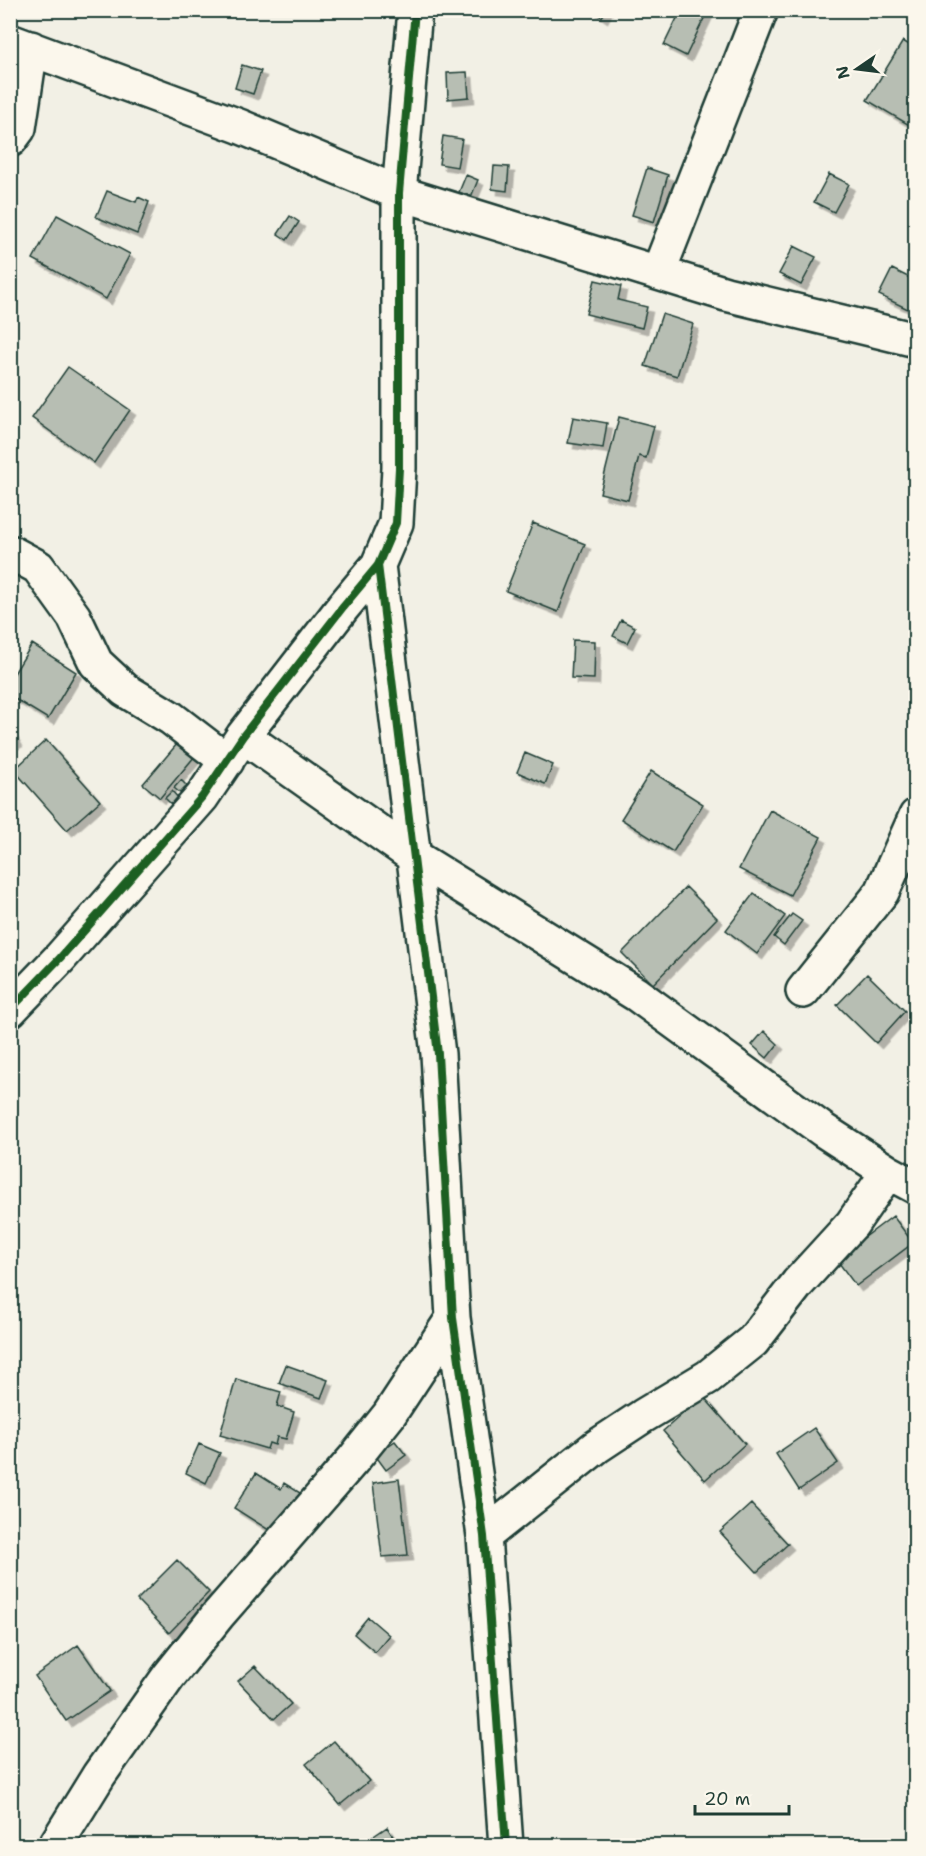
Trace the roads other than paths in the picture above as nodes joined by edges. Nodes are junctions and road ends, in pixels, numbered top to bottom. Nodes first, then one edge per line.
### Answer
1 (415, 10) edge
2 (761, 10) edge
3 (21, 45) edge
4 (10, 141) edge
5 (399, 193) junction
6 (658, 273) junction
7 (915, 340) edge
8 (10, 552) edge
9 (378, 565) junction
10 (235, 749) junction
11 (915, 816) edge
12 (413, 856) junction
13 (803, 991) dead end
14 (10, 1010) edge
15 (902, 1179) edge
16 (453, 1318) junction
17 (484, 1536) junction
18 (56, 1845) edge
19 (506, 1845) edge

1 - 5 street
2 - 6 street
3 - 4 street
3 - 5 street
5 - 6 street
5 - 9 street
6 - 7 street
8 - 10 street
9 - 10 street
9 - 12 street
10 - 12 street
10 - 14 street
11 - 13 street
12 - 15 street
12 - 16 street
15 - 17 street
16 - 17 street
16 - 18 street
17 - 19 street

